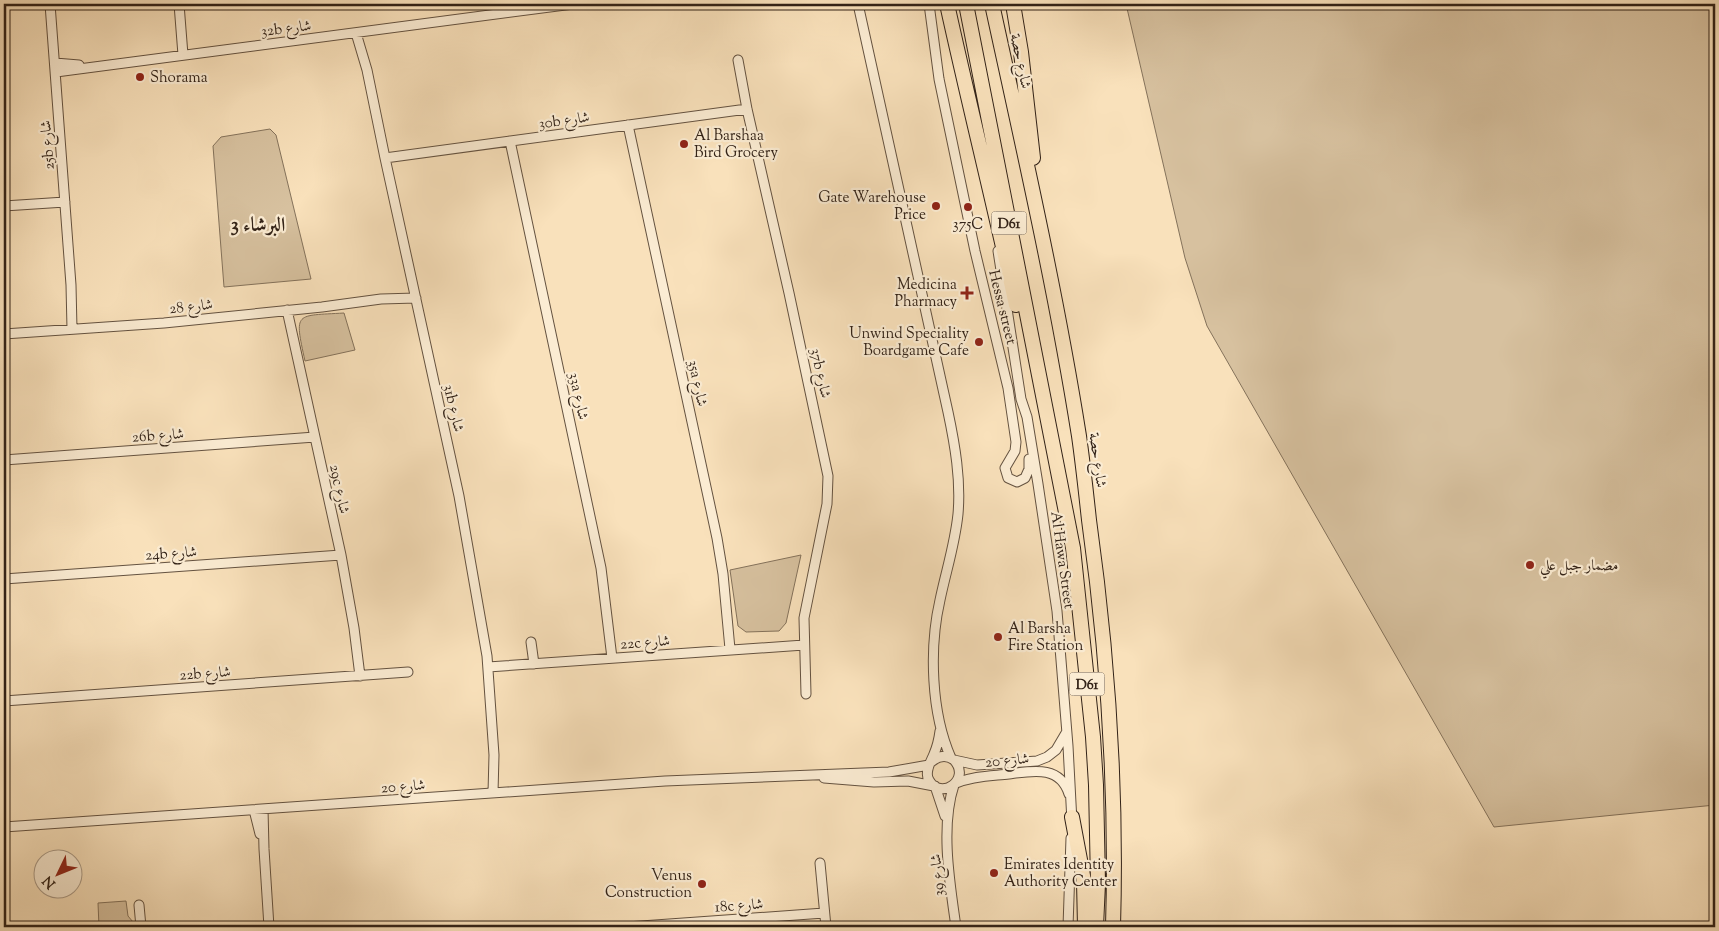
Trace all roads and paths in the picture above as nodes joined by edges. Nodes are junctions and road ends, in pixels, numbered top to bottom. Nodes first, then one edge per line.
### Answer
1 (50, 4) edge
2 (179, 4) edge
3 (573, 4) edge
4 (858, 4) edge
5 (929, 4) edge
6 (947, 4) edge
7 (966, 4) edge
8 (992, 4) edge
9 (1013, 4) edge
10 (360, 32) junction
11 (183, 55) junction
12 (738, 60) dead end
13 (55, 67) junction
14 (747, 109) junction
15 (628, 125) junction
16 (510, 142) junction
17 (385, 158) junction
18 (65, 202) junction
19 (4, 206) edge
20 (1036, 211) junction
21 (1000, 230) junction
22 (415, 294) junction
23 (287, 310) junction
24 (75, 329) junction
25 (4, 334) edge
26 (1021, 399) junction
27 (315, 437) junction
28 (1052, 443) junction
29 (4, 460) edge
30 (340, 555) junction
31 (4, 579) edge
32 (531, 642) dead end
33 (804, 645) junction
34 (730, 650) junction
35 (612, 658) junction
36 (534, 664) junction
37 (488, 667) junction
38 (408, 672) dead end
39 (360, 676) junction
40 (806, 694) dead end
41 (4, 701) edge
42 (940, 728) junction
43 (1066, 733) junction
44 (953, 759) junction
45 (930, 763) junction
46 (804, 776) junction
47 (955, 784) junction
48 (935, 786) junction
49 (497, 793) junction
50 (259, 809) junction
51 (1072, 811) junction
52 (947, 821) junction
53 (4, 827) edge
54 (820, 863) dead end
55 (139, 905) dead end
56 (824, 913) junction
57 (141, 927) edge
58 (269, 927) edge
59 (627, 927) edge
60 (826, 927) edge
61 (956, 927) edge
62 (1068, 927) edge
63 (1085, 927) edge
64 (1096, 927) edge
65 (1113, 927) edge

1 - 13 street, 25b شارع
2 - 11 street
3 - 10 street, 32b شارع
4 - 42 street
5 - 26 street, Hessa street
6 - 21 main road, D61
7 - 28 main road, D61
8 - 20 main road, شارع حصة / D61
9 - 20 main road
10 - 11 street, 32b شارع
10 - 17 street, 31b شارع
11 - 13 street, 32b شارع
12 - 14 street, 37b شارع
13 - 18 street, 25b شارع
14 - 15 street, 30b شارع
14 - 33 street, 37b شارع
15 - 16 street, 30b شارع
15 - 34 street, 35a شارع
16 - 17 street, 30b شارع
16 - 35 street, 33a شارع
17 - 22 street, 31b شارع
18 - 19 street
18 - 24 street, 25b شارع
20 - 65 main road, شارع حصة / D61
21 - 26 street, Al Hawa Street
21 - 28 main road, D61
22 - 23 street, شارع 28
22 - 37 street, 31b شارع
23 - 24 street, شارع 28
23 - 27 street, 29c شارع
24 - 25 street, شارع 28
26 - 43 street, Al Hawa Street
27 - 29 street, 26b شارع
27 - 30 street, 29c شارع
28 - 64 main road, D61
30 - 31 street, 24b شارع
30 - 39 street, 29c شارع
32 - 36 street
33 - 34 street, 22c شارع
33 - 40 street, 37b شارع
34 - 35 street, 22c شارع
35 - 36 street, 22c شارع
36 - 37 street, 22c شارع
37 - 49 street, 31b شارع
38 - 39 street, 22b شارع
39 - 41 street, 22b شارع
42 - 44 street
42 - 45 street
43 - 44 street, شارع 20
43 - 51 street, Al Hawa Street
44 - 45 street
44 - 47 street
45 - 46 street, شارع 20
45 - 48 street
46 - 48 street, شارع 20
46 - 49 street, شارع 20
47 - 48 street
47 - 51 street, شارع 20
47 - 52 street, شارع 39
48 - 52 street, شارع 39
49 - 50 street, شارع 20
50 - 53 street, شارع 20
50 - 58 street
51 - 62 street, Al Hawa Street
51 - 63 main road
52 - 61 street, شارع 39
54 - 56 street
55 - 57 street
56 - 59 street, 18c شارع
56 - 60 street

